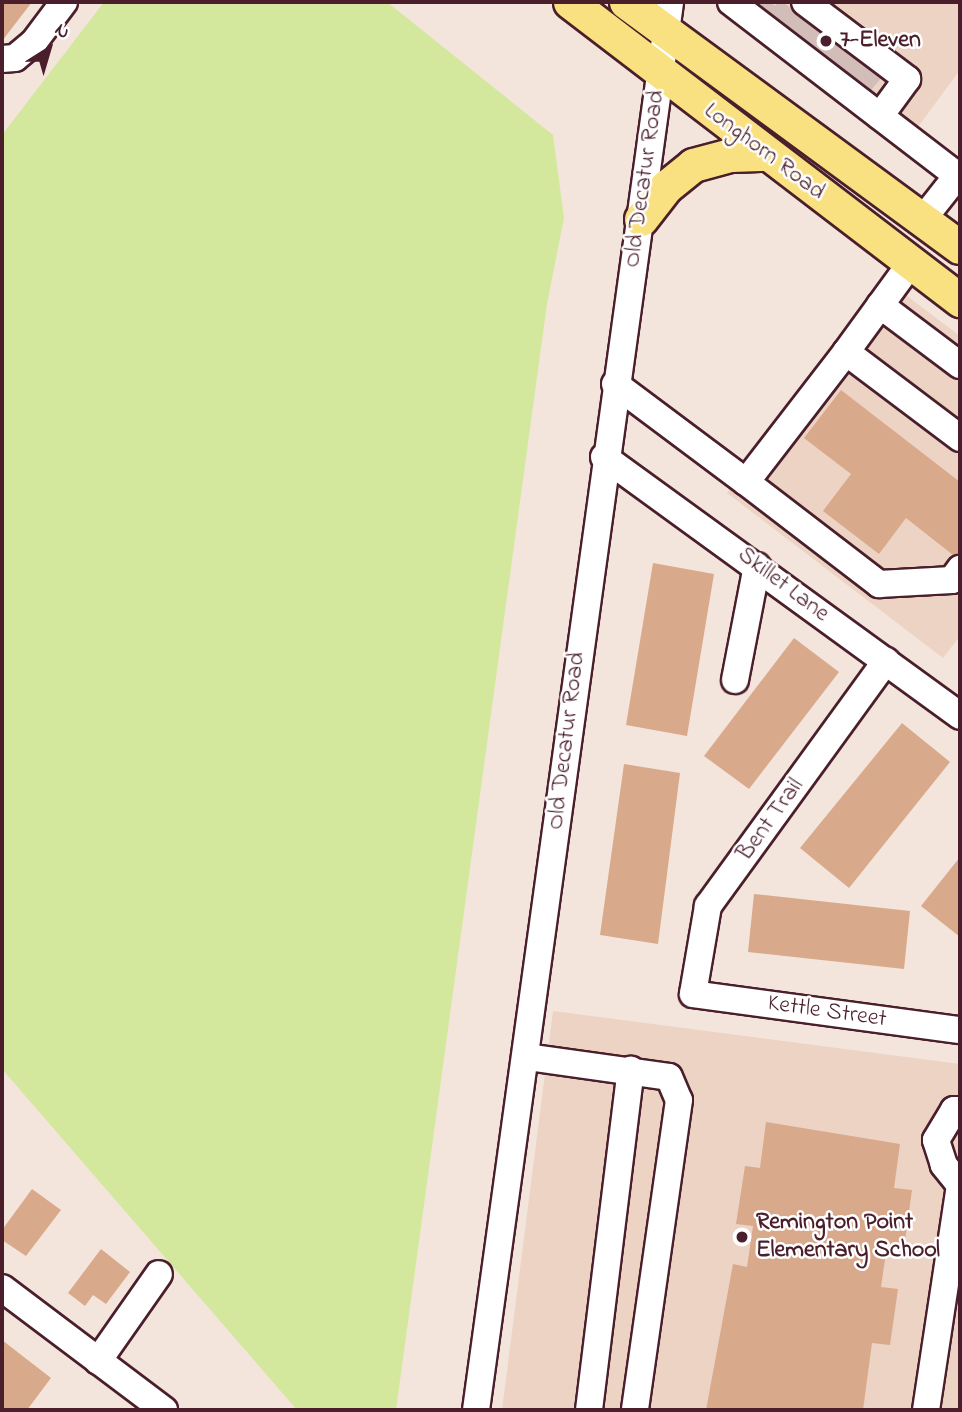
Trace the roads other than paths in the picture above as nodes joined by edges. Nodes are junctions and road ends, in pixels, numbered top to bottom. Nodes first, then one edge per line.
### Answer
1 (64, 2) edge
2 (570, 2) edge
3 (626, 2) edge
4 (731, 2) edge
5 (668, 17) edge
6 (820, 42) edge
7 (2, 59) edge
8 (660, 72) junction
9 (880, 116) junction
10 (767, 154) junction
11 (958, 177) edge
12 (641, 219) junction
13 (923, 219) junction
14 (960, 247) edge
15 (911, 263) junction
16 (960, 300) edge
17 (880, 305) junction
18 (846, 352) junction
19 (960, 365) edge
20 (615, 384) junction
21 (960, 438) edge
22 (604, 457) junction
23 (746, 482) junction
24 (757, 566) junction
25 (960, 569) edge
26 (886, 661) junction
27 (735, 680) dead end
28 (960, 716) edge
29 (693, 994) joint
30 (960, 1030) edge
31 (527, 1057) junction
32 (631, 1070) junction
33 (960, 1110) edge
34 (960, 1185) edge
35 (159, 1274) dead end
36 (2, 1288) edge
37 (98, 1361) junction
38 (164, 1410) edge
39 (476, 1410) edge
40 (589, 1410) edge
41 (635, 1410) edge
42 (926, 1410) edge

1 - 7 street
2 - 8 main road, Longhorn Road
3 - 5 main road, Longhorn Road
4 - 6 street
5 - 8 street, Old Decatur Road
5 - 13 main road, Longhorn Road
6 - 9 street
6 - 9 street
8 - 10 main road, Longhorn Road
8 - 12 street, Old Decatur Road
9 - 11 street
10 - 12 main road
10 - 15 main road, Longhorn Road
11 - 13 street
12 - 20 street, Old Decatur Road
13 - 14 main road, Longhorn Road
15 - 16 main road, Longhorn Road
15 - 17 street
17 - 18 street
17 - 19 street
18 - 21 street
18 - 23 street
20 - 22 street, Old Decatur Road
20 - 23 street
22 - 24 street, Skillet Lane
22 - 31 street, Old Decatur Road
23 - 25 street
24 - 26 street, Skillet Lane
24 - 27 street
26 - 28 street, Skillet Lane
26 - 29 street, Bent Trail
29 - 30 street, Kettle Street
31 - 32 street
31 - 39 street, Old Decatur Road
32 - 40 street
32 - 41 street
33 - 34 street
34 - 42 street
35 - 37 street
36 - 37 street
37 - 38 street

